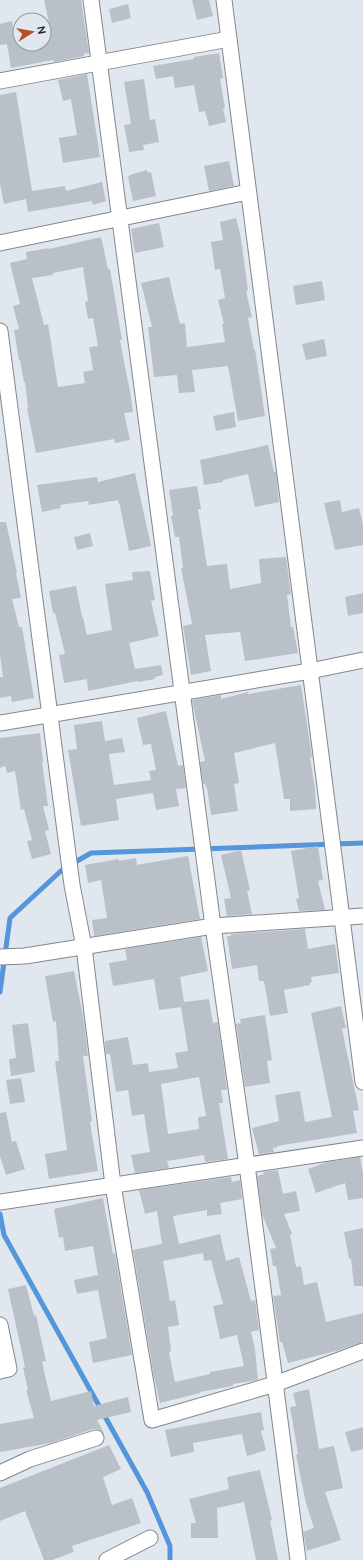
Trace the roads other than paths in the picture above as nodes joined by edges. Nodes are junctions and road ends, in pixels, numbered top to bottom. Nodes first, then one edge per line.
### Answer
1 (91, 0) edge
2 (224, 0) edge
3 (229, 39) junction
4 (99, 63) junction
5 (0, 81) edge
6 (248, 192) junction
7 (120, 218) junction
8 (0, 242) edge
9 (0, 331) edge
10 (363, 660) edge
11 (310, 671) junction
12 (183, 692) junction
13 (50, 715) junction
14 (0, 723) edge
15 (342, 916) junction
16 (363, 916) edge
17 (213, 926) junction
18 (84, 947) junction
19 (0, 957) edge
20 (363, 1082) edge
21 (363, 1148) edge
22 (247, 1166) junction
23 (113, 1185) junction
24 (2, 1202) edge
25 (0, 1326) edge
26 (363, 1351) edge
27 (0, 1371) edge
28 (275, 1384) junction
29 (96, 1438) dead end
30 (0, 1473) edge
31 (150, 1538) dead end
32 (106, 1560) edge
33 (298, 1560) edge

1 - 4 street
2 - 3 street
3 - 4 street
3 - 6 street
4 - 5 street
4 - 7 street
6 - 7 street
6 - 11 street
7 - 8 street
7 - 12 street
9 - 13 street
10 - 11 street
11 - 12 street
11 - 15 street
12 - 13 street
12 - 17 street
13 - 14 street
13 - 18 street
15 - 16 street
15 - 17 street
15 - 20 street
17 - 18 street
17 - 22 street
18 - 19 street
18 - 23 street
21 - 22 street
22 - 23 street
22 - 28 street
23 - 24 street
23 - 28 street
25 - 27 street
26 - 28 street
28 - 33 street
29 - 30 street
31 - 32 street

